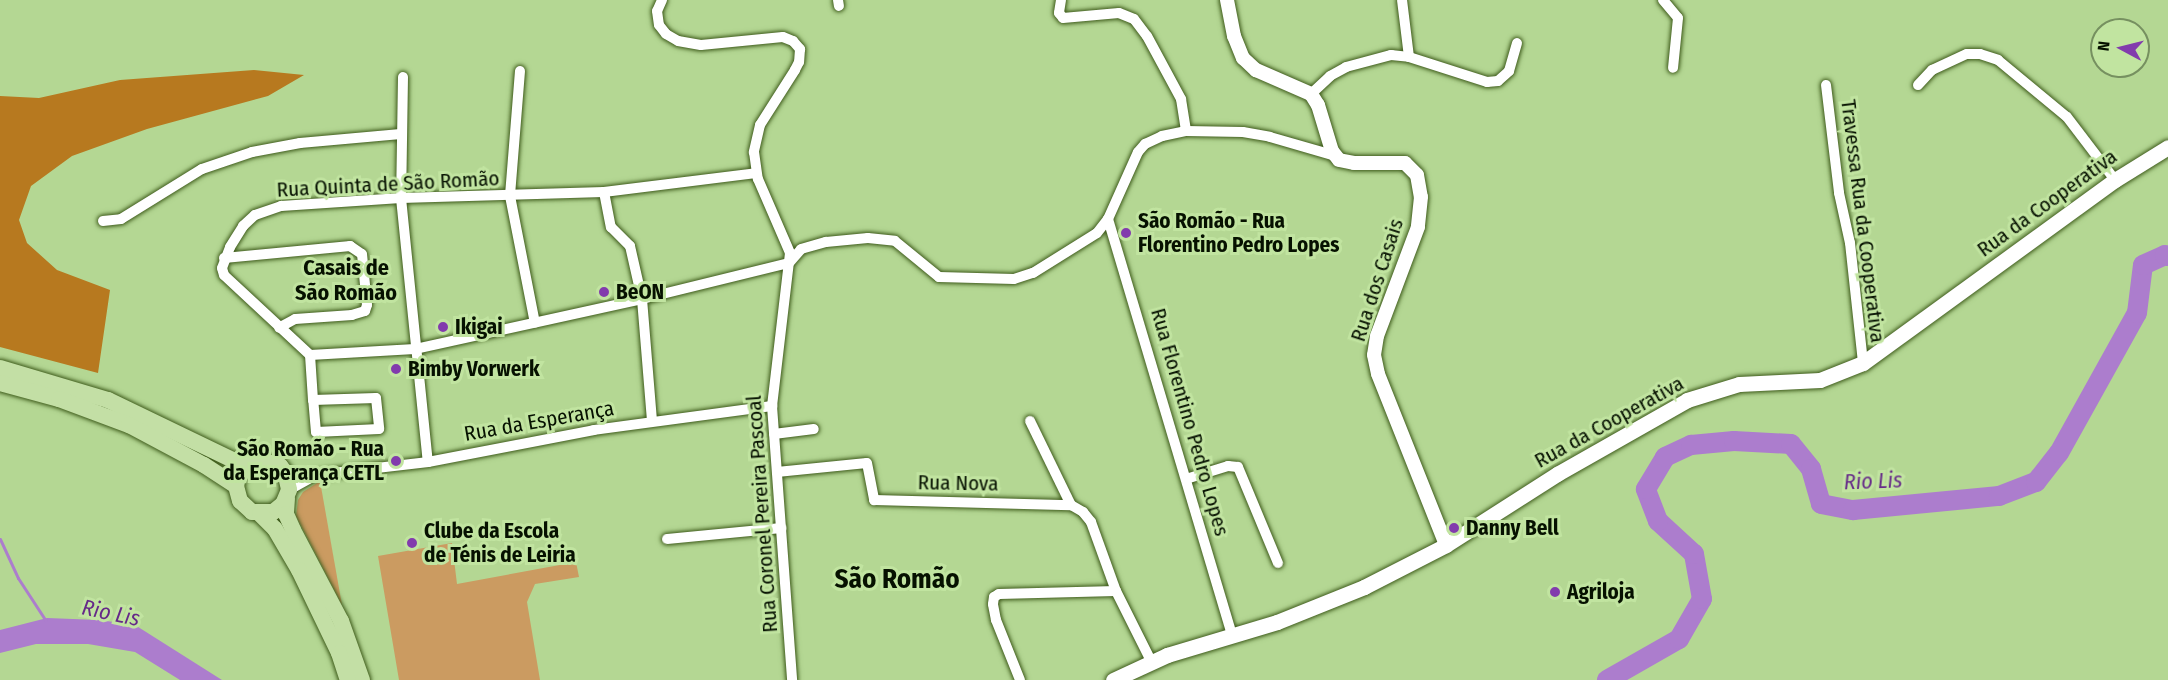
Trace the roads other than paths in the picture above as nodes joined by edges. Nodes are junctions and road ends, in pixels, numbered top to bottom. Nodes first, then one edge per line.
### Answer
1 (662, 0) edge
2 (1061, 0) edge
3 (1227, 0) edge
4 (1402, 0) edge
5 (1663, 0) edge
6 (1517, 43) dead end
7 (1409, 57) junction
8 (1673, 68) dead end
9 (520, 70) dead end
10 (403, 77) dead end
11 (1826, 85) dead end
12 (1918, 85) dead end
13 (1311, 94) junction
14 (1186, 131) junction
15 (401, 134) junction
16 (2168, 147) edge
17 (1336, 156) junction
18 (756, 173) junction
19 (2115, 180) junction
20 (604, 192) junction
21 (510, 196) junction
22 (400, 198) junction
23 (1108, 219) junction
24 (102, 221) dead end
25 (224, 258) junction
26 (789, 263) junction
27 (642, 299) junction
28 (535, 323) junction
29 (279, 328) junction
30 (415, 349) junction
31 (310, 356) junction
32 (1863, 363) junction
33 (0, 368) edge
34 (0, 383) edge
35 (313, 400) junction
36 (772, 406) junction
37 (652, 421) junction
38 (1030, 421) dead end
39 (814, 429) dead end
40 (774, 434) junction
41 (428, 462) junction
42 (250, 464) junction
43 (285, 472) junction
44 (777, 472) junction
45 (314, 476) junction
46 (1186, 478) junction
47 (236, 486) junction
48 (288, 494) junction
49 (1071, 505) junction
50 (260, 514) junction
51 (781, 528) junction
52 (667, 539) dead end
53 (1446, 545) junction
54 (1278, 563) dead end
55 (1116, 591) junction
56 (1232, 636) junction
57 (1151, 661) junction
58 (348, 680) edge
59 (363, 680) edge
60 (792, 680) edge
61 (1020, 680) edge
62 (1113, 680) edge

1 - 18 street
2 - 14 street
3 - 13 street
4 - 7 street
5 - 8 street
6 - 7 street
7 - 13 street
9 - 21 street
10 - 15 street
11 - 32 street, Travessa Rua da Cooperativa
12 - 19 street
13 - 17 street
14 - 17 street
14 - 23 street
15 - 22 street
15 - 24 street
16 - 19 main road, Rua da Cooperativa
17 - 53 street, Rua dos Casais
18 - 20 street, Rua Quinta de São Romão
18 - 26 street, Rua Coronel Pereira Pascoal
19 - 32 main road, Rua da Cooperativa
20 - 21 street, Rua Quinta de São Romão
20 - 27 street
21 - 22 street, Rua Quinta de São Romão
21 - 28 street
22 - 25 street, Rua Quinta de São Romão
22 - 30 street
23 - 26 street
23 - 46 street, Rua Florentino Pedro Lopes
25 - 29 street
25 - 29 street
26 - 27 street
26 - 36 street, Rua Coronel Pereira Pascoal
27 - 28 street
27 - 37 street
28 - 30 street
29 - 31 street
30 - 31 street
30 - 41 street
31 - 35 street
32 - 53 main road, Rua da Cooperativa
33 - 42 main road
34 - 47 main road
35 - 35 street
36 - 37 street, Rua da Esperança
36 - 40 street, Rua Coronel Pereira Pascoal
37 - 41 street, Rua da Esperança
38 - 49 street
39 - 40 street
40 - 44 street, Rua Coronel Pereira Pascoal
41 - 45 street, Rua da Esperança
42 - 43 main road
42 - 47 main road
43 - 45 street, Rua da Esperança
43 - 48 main road
44 - 49 street, Rua Nova
44 - 51 street, Rua Coronel Pereira Pascoal
45 - 48 street, Rua da Esperança
46 - 54 street
46 - 56 street, Rua Florentino Pedro Lopes
47 - 50 main road
48 - 50 main road
48 - 59 main road
49 - 55 street
50 - 58 main road
51 - 52 street
51 - 60 street, Rua Coronel Pereira Pascoal
53 - 56 main road, Rua da Cooperativa
55 - 57 street
55 - 61 street
56 - 57 main road, Rua da Cooperativa
57 - 62 main road, Rua da Cooperativa

